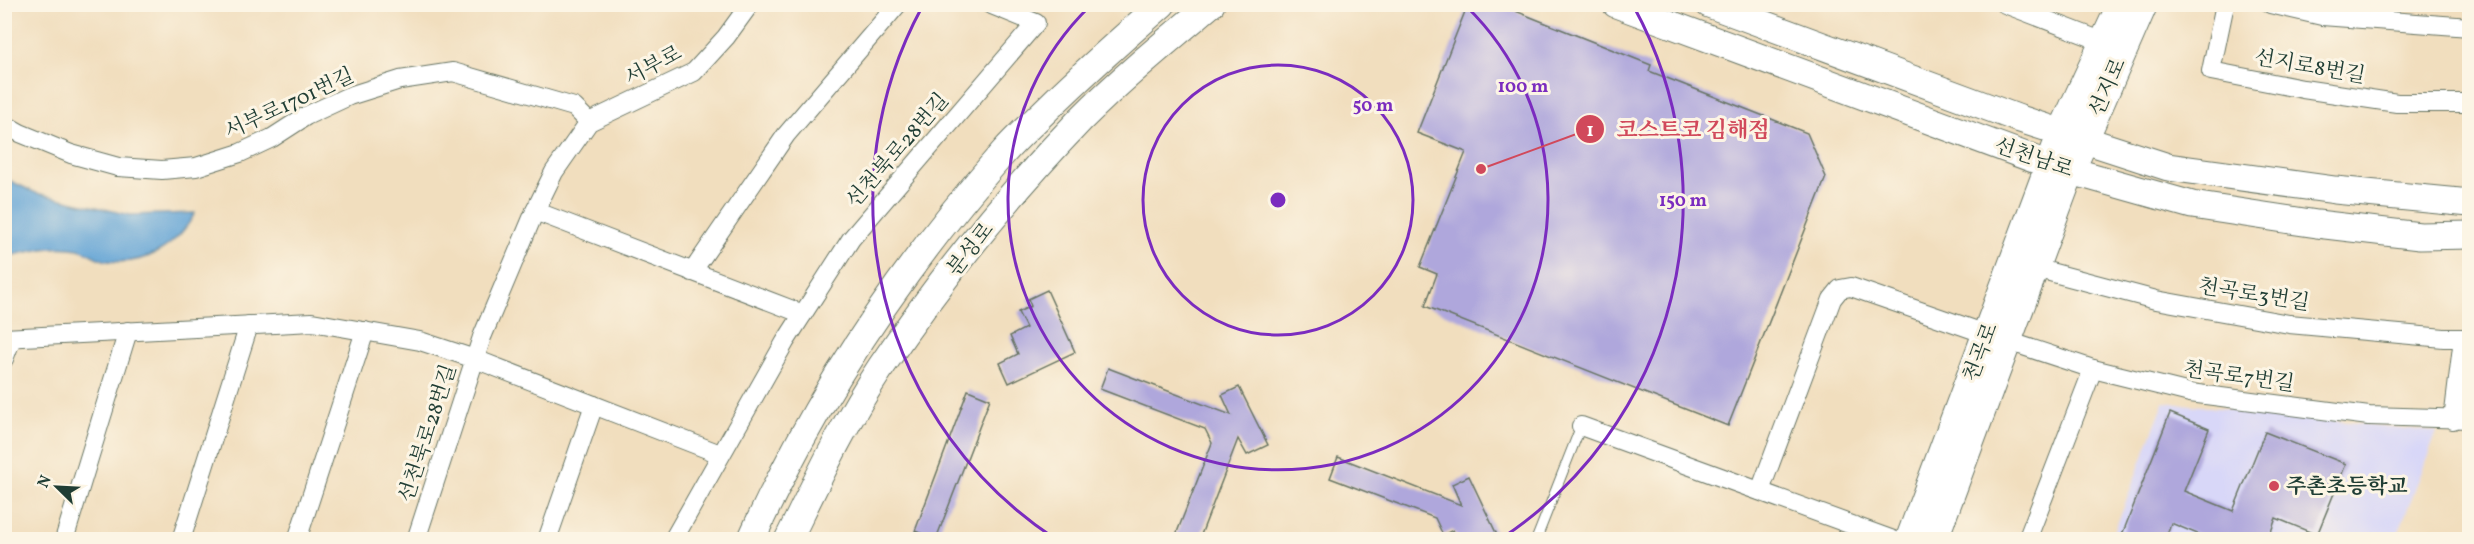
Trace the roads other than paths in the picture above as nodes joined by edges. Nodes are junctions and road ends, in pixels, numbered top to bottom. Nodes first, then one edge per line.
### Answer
1 (750, 4) edge
2 (898, 4) edge
3 (989, 4) edge
4 (1162, 4) edge
5 (1211, 4) edge
6 (1616, 4) edge
7 (1709, 4) edge
8 (2005, 4) edge
9 (2121, 4) edge
10 (2144, 4) edge
11 (2225, 4) edge
12 (2270, 4) edge
13 (2469, 27) edge
14 (2104, 42) junction
15 (2469, 103) edge
16 (589, 122) junction
17 (4, 124) edge
18 (2072, 136) junction
19 (2061, 168) junction
20 (2469, 203) edge
21 (535, 211) junction
22 (2469, 235) edge
23 (2034, 268) junction
24 (692, 272) junction
25 (803, 314) junction
26 (249, 325) junction
27 (128, 331) junction
28 (365, 332) junction
29 (1997, 337) junction
30 (8, 338) edge
31 (2466, 338) edge
32 (475, 358) junction
33 (4, 359) edge
34 (2093, 369) junction
35 (594, 405) junction
36 (2461, 419) edge
37 (1581, 426) joint
38 (720, 454) junction
39 (1760, 491) junction
40 (64, 540) edge
41 (181, 540) edge
42 (297, 540) edge
43 (416, 540) edge
44 (547, 540) edge
45 (673, 540) edge
46 (751, 540) edge
47 (788, 540) edge
48 (1536, 540) edge
49 (1893, 540) edge
50 (1909, 540) edge
51 (1934, 540) edge
52 (2028, 540) edge

1 - 16 street, 서부로
2 - 24 street
3 - 25 street, 선천북로28번길
4 - 46 main road, 분성로
5 - 47 main road, 분성로
6 - 19 main road, 선천남로
7 - 18 main road, 선천남로
8 - 14 street
9 - 14 main road, 선지로
10 - 18 main road, 선지로
11 - 15 street, 선지로8번길
12 - 13 street
14 - 18 main road, 선지로
16 - 17 street, 서부로1701번길
16 - 21 street
18 - 19 main road, 선지로
18 - 20 main road, 선천남로
19 - 22 main road, 선천남로
19 - 23 main road, 천곡로
19 - 29 main road, 천곡로
21 - 24 street
21 - 32 street
23 - 29 main road, 천곡로
23 - 31 street, 천곡로3번길
24 - 25 street
25 - 38 street, 선천북로28번길
26 - 27 street
26 - 28 street
26 - 41 street
27 - 30 street
27 - 40 street
28 - 32 street
28 - 42 street
29 - 34 street, 천곡로7번길
29 - 39 street, 천곡로7번길
29 - 50 main road, 천곡로
29 - 51 main road, 천곡로
30 - 33 street
31 - 36 street
32 - 35 street, 선천북로28번길
32 - 43 street, 선천북로28번길
34 - 36 street, 천곡로7번길
34 - 52 street
35 - 38 street, 선천북로28번길
35 - 44 street
37 - 39 street
37 - 48 lane
38 - 45 street, 선천북로28번길
39 - 49 street

